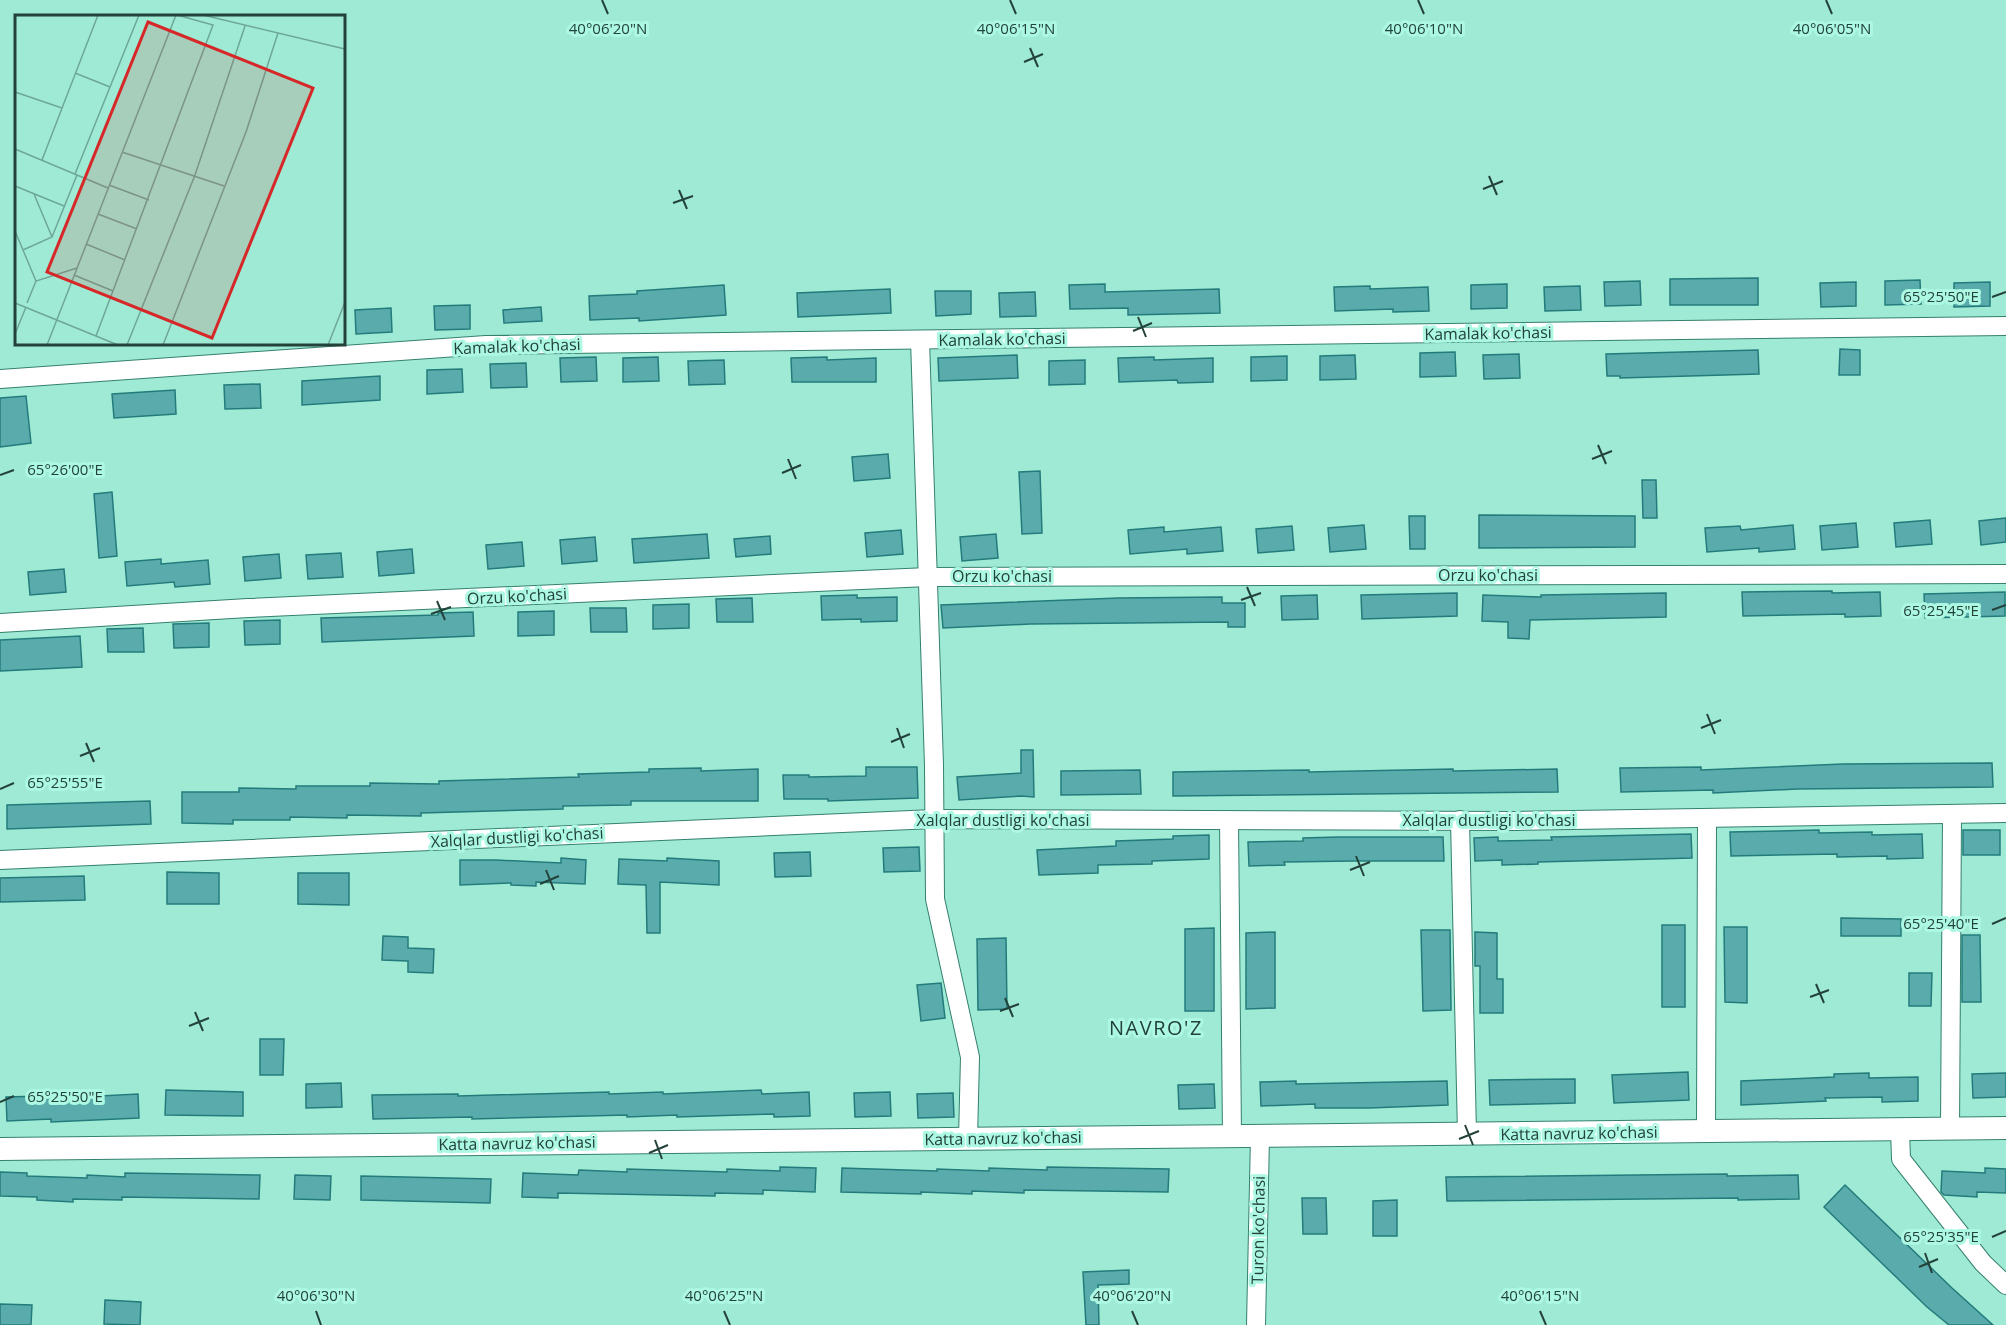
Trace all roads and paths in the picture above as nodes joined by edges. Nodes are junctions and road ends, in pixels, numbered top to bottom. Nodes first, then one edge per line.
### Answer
1 (2006, 326) edge
2 (920, 340) junction
3 (0, 379) edge
4 (2006, 574) edge
5 (928, 577) junction
6 (0, 623) edge
7 (2006, 813) edge
8 (1952, 814) junction
9 (1707, 818) junction
10 (934, 819) junction
11 (1229, 820) junction
12 (1460, 820) junction
13 (0, 860) edge
14 (2006, 1128) edge
15 (1950, 1129) junction
16 (1900, 1130) junction
17 (1706, 1131) junction
18 (1467, 1134) junction
19 (1232, 1136) junction
20 (1260, 1136) junction
21 (968, 1139) junction
22 (0, 1149) edge
23 (2006, 1285) edge
24 (1256, 1325) edge

1 - 2 street, Kamalak ko'chasi
2 - 3 street, Kamalak ko'chasi
2 - 5 street
4 - 5 street, Orzu ko'chasi
5 - 6 street, Orzu ko'chasi
5 - 10 street
7 - 8 street, Xalqlar dustligi ko'chasi
8 - 9 street, Xalqlar dustligi ko'chasi
8 - 15 street
9 - 12 street, Xalqlar dustligi ko'chasi
9 - 17 street
10 - 11 street, Xalqlar dustligi ko'chasi
10 - 13 street, Xalqlar dustligi ko'chasi
10 - 21 street
11 - 12 street, Xalqlar dustligi ko'chasi
11 - 19 street
12 - 18 street
14 - 15 street, Katta navruz ko'chasi
15 - 16 street, Katta navruz ko'chasi
16 - 17 street, Katta navruz ko'chasi
16 - 23 street
17 - 18 street, Katta navruz ko'chasi
18 - 20 street, Katta navruz ko'chasi
19 - 20 street, Katta navruz ko'chasi
19 - 21 street, Katta navruz ko'chasi
20 - 24 street, Turon ko'chasi
21 - 22 street, Katta navruz ko'chasi

